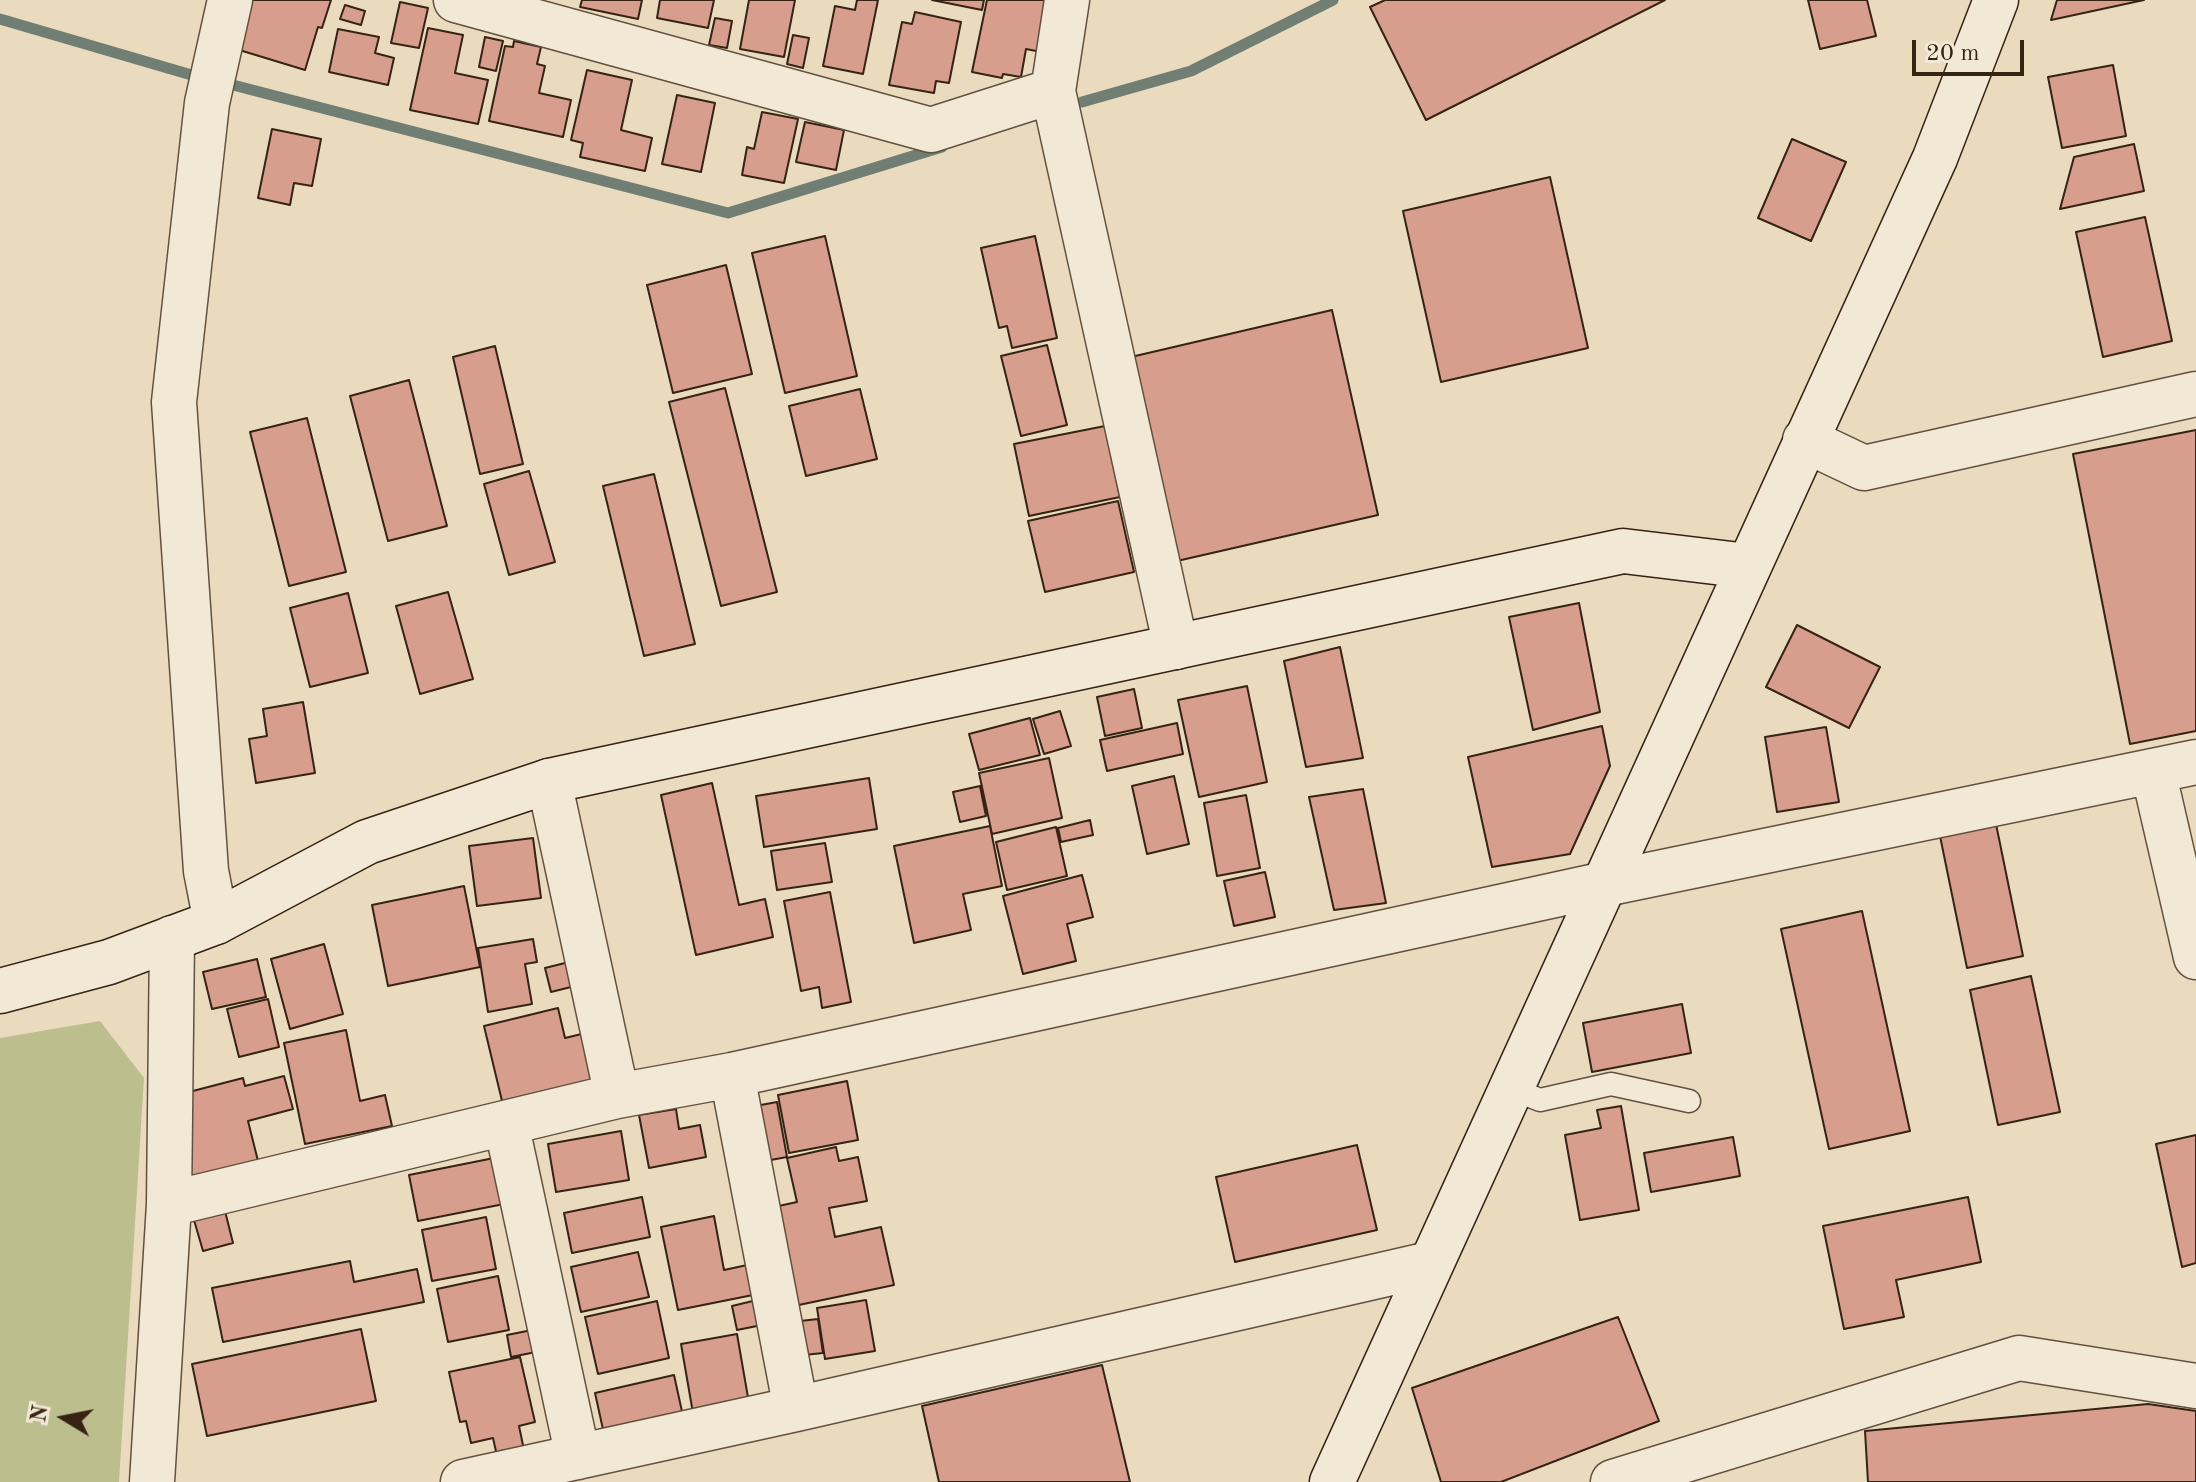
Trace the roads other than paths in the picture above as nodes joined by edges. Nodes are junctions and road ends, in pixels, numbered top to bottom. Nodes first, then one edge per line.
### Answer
1 (230, 0) edge
2 (456, 0) edge
3 (1067, 0) edge
4 (1996, 0) edge
5 (1053, 91) junction
6 (2196, 394) edge
7 (1805, 440) junction
8 (1748, 566) junction
9 (1176, 647) junction
10 (2196, 762) edge
11 (2153, 771) junction
12 (549, 781) junction
13 (1605, 884) junction
14 (216, 922) junction
15 (172, 938) junction
16 (2196, 957) edge
17 (0, 991) edge
18 (732, 1075) junction
19 (1510, 1088) junction
20 (617, 1096) junction
21 (1689, 1101) dead end
22 (506, 1123) junction
23 (169, 1204) junction
24 (1430, 1264) junction
25 (2196, 1386) edge
26 (796, 1409) junction
27 (578, 1457) junction
28 (152, 1482) edge
29 (463, 1482) edge
30 (1332, 1482) edge
31 (1613, 1482) edge

1 - 14 street
2 - 5 street
3 - 5 street
4 - 7 street
5 - 9 street
6 - 7 street
7 - 8 street
8 - 9 street
8 - 13 street
9 - 12 street
10 - 11 street
11 - 13 street
11 - 16 street
12 - 14 street
12 - 20 street
13 - 18 street
13 - 19 street
14 - 15 street
15 - 17 street
15 - 23 street
18 - 20 street
18 - 26 street
19 - 21 lane
19 - 24 street
20 - 22 street
22 - 23 street
22 - 27 street
23 - 28 street
24 - 26 street
24 - 30 street
25 - 31 street
26 - 27 street
27 - 29 street

